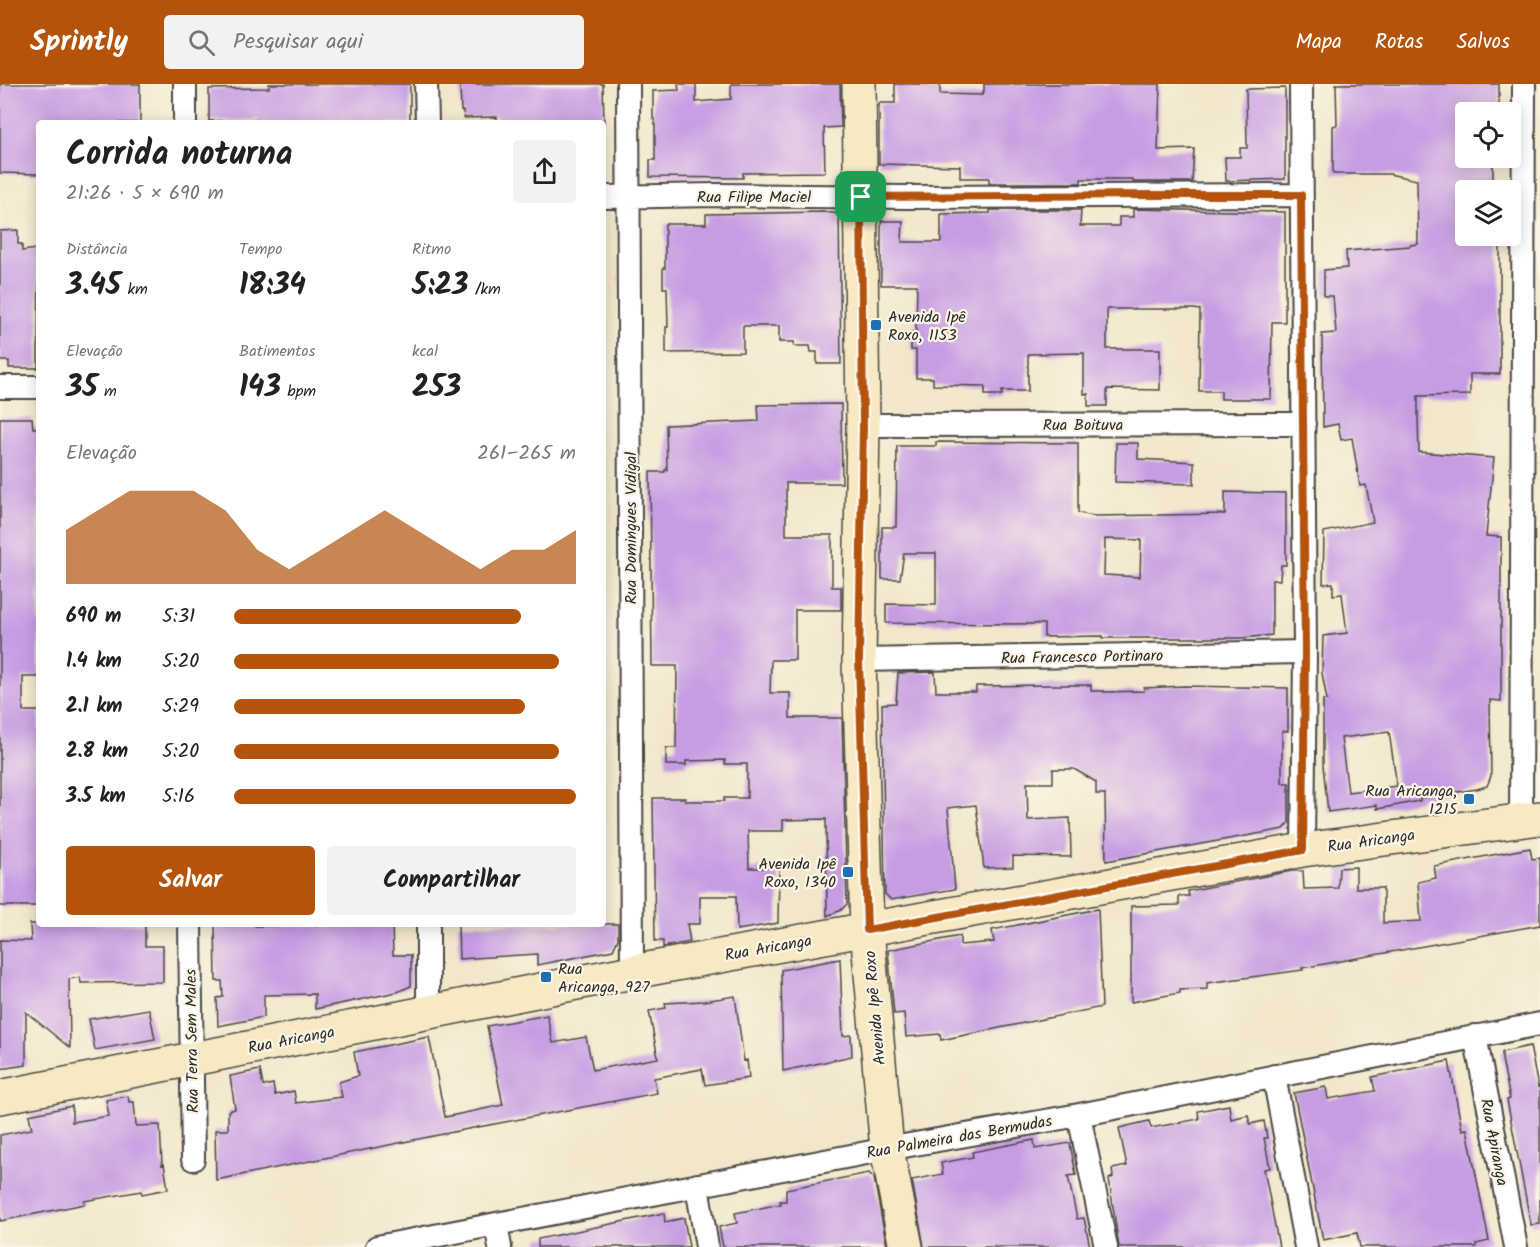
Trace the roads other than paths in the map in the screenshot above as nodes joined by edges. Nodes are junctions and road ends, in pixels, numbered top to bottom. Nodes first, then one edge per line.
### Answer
1 (185, 84) edge
2 (426, 84) edge
3 (628, 84) edge
4 (859, 84) edge
5 (1301, 84) edge
6 (1524, 84) edge
7 (185, 120) edge
8 (427, 120) edge
9 (1532, 187) edge
10 (1301, 195) junction
11 (606, 197) edge
12 (628, 197) junction
13 (861, 197) junction
14 (0, 387) edge
15 (36, 387) edge
16 (1531, 392) edge
17 (1304, 424) junction
18 (863, 425) junction
19 (1531, 605) edge
20 (1305, 652) junction
21 (859, 660) junction
22 (1530, 819) edge
23 (1303, 850) junction
24 (190, 927) edge
25 (428, 927) edge
26 (867, 930) junction
27 (632, 972) junction
28 (428, 1012) junction
29 (1540, 1024) edge
30 (1475, 1036) junction
31 (191, 1058) junction
32 (1274, 1076) junction
33 (0, 1097) edge
34 (1079, 1115) junction
35 (886, 1149) junction
36 (193, 1159) dead end
37 (697, 1185) junction
38 (496, 1224) junction
39 (377, 1247) edge
40 (500, 1247) edge
41 (707, 1247) edge
42 (906, 1247) edge
43 (1106, 1247) edge
44 (1306, 1247) edge
45 (1516, 1247) edge

1 - 7 street
2 - 8 street
3 - 12 street, Rua Domingues Vidigal
4 - 13 street, Avenida Ipê Roxo
5 - 10 street
6 - 9 street
9 - 16 street
10 - 13 street, Rua Filipe Maciel
10 - 17 street
11 - 12 street, Rua Filipe Maciel
12 - 13 street, Rua Filipe Maciel
12 - 27 street, Rua Domingues Vidigal
13 - 18 street, Avenida Ipê Roxo
14 - 15 street
16 - 19 street
17 - 18 street, Rua Boituva
17 - 20 street
18 - 21 street, Avenida Ipê Roxo
19 - 22 street
20 - 21 street, Rua Francesco Portinaro
20 - 23 street
21 - 26 street, Avenida Ipê Roxo
22 - 23 street, Rua Aricanga
23 - 26 street, Rua Aricanga
24 - 31 street, Rua Terra Sem Males
25 - 28 street
26 - 27 street, Rua Aricanga
26 - 35 street, Avenida Ipê Roxo
27 - 28 street, Rua Aricanga
28 - 31 street, Rua Aricanga
29 - 30 street, Rua Palmeira das Bermudas
30 - 32 street, Rua Palmeira das Bermudas
30 - 45 street, Rua Apiranga
31 - 33 street, Rua Aricanga
31 - 36 street, Rua Terra Sem Males
32 - 34 street, Rua Palmeira das Bermudas
32 - 44 street
34 - 35 street, Rua Palmeira das Bermudas
34 - 43 street
35 - 37 street, Rua Palmeira das Bermudas
35 - 42 street, Avenida Ipê Roxo
37 - 38 street, Rua Palmeira das Bermudas
37 - 41 street
38 - 39 street, Rua Palmeira das Bermudas
38 - 40 street

